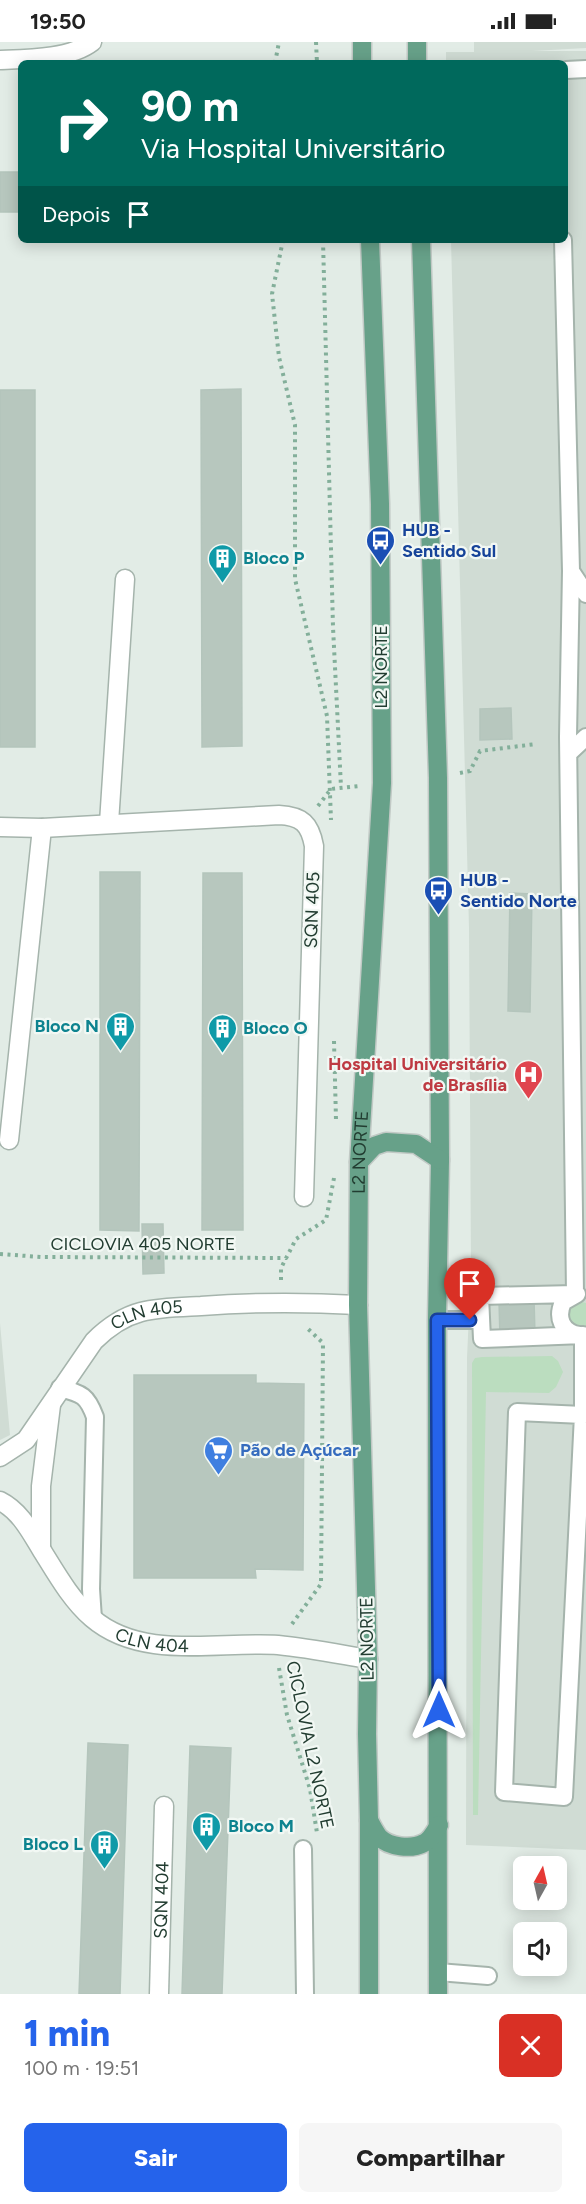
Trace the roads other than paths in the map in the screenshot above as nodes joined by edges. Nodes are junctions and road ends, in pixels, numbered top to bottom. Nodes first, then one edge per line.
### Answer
1 (93, 42) edge
2 (362, 42) edge
3 (417, 42) edge
4 (0, 60) edge
5 (362, 60) edge
6 (417, 60) edge
7 (586, 69) edge
8 (568, 70) edge
9 (370, 243) edge
10 (421, 243) edge
11 (563, 243) edge
12 (572, 571) junction
13 (125, 579) dead end
14 (586, 594) edge
15 (586, 737) edge
16 (569, 753) junction
17 (578, 785) edge
18 (109, 823) junction
19 (0, 827) edge
20 (42, 828) junction
21 (9, 1140) dead end
22 (440, 1160) junction
23 (359, 1162) junction
24 (304, 1197) dead end
25 (581, 1295) edge
26 (358, 1305) junction
27 (437, 1320) junction
28 (481, 1320) junction
29 (584, 1335) edge
30 (56, 1394) junction
31 (582, 1415) junction
32 (0, 1457) edge
33 (0, 1501) edge
34 (41, 1550) junction
35 (93, 1619) junction
36 (368, 1659) junction
37 (164, 1806) dead end
38 (369, 1820) junction
39 (439, 1825) junction
40 (303, 1850) dead end
41 (438, 1972) junction
42 (488, 1976) dead end
43 (159, 1994) edge
44 (305, 1994) edge
45 (369, 1994) edge
46 (438, 1994) edge

1 - 4 street
2 - 5 main road
3 - 6 main road
7 - 8 lane
9 - 23 main road, L2 NORTE
10 - 22 main road
11 - 12 lane
12 - 14 lane
12 - 16 lane
13 - 18 street
15 - 16 lane
16 - 17 lane
17 - 25 lane
18 - 20 street
18 - 24 street, SQN 405
19 - 20 street
20 - 21 street
22 - 23 main road
22 - 27 main road
23 - 26 main road, L2 NORTE
25 - 28 lane
25 - 29 lane
26 - 30 street, CLN 405
26 - 36 main road, L2 NORTE
27 - 28 lane
27 - 39 main road
28 - 29 lane
29 - 31 lane
30 - 32 street, CLN 405
30 - 34 street
30 - 35 lane
31 - 31 lane
33 - 34 street, CLN 404
34 - 35 street, CLN 404
35 - 36 street, CLN 404
36 - 38 main road, L2 NORTE
37 - 43 street, SQN 404
38 - 39 main road
38 - 45 main road, L2 NORTE
39 - 41 main road
40 - 44 lane
41 - 42 lane
41 - 46 main road

